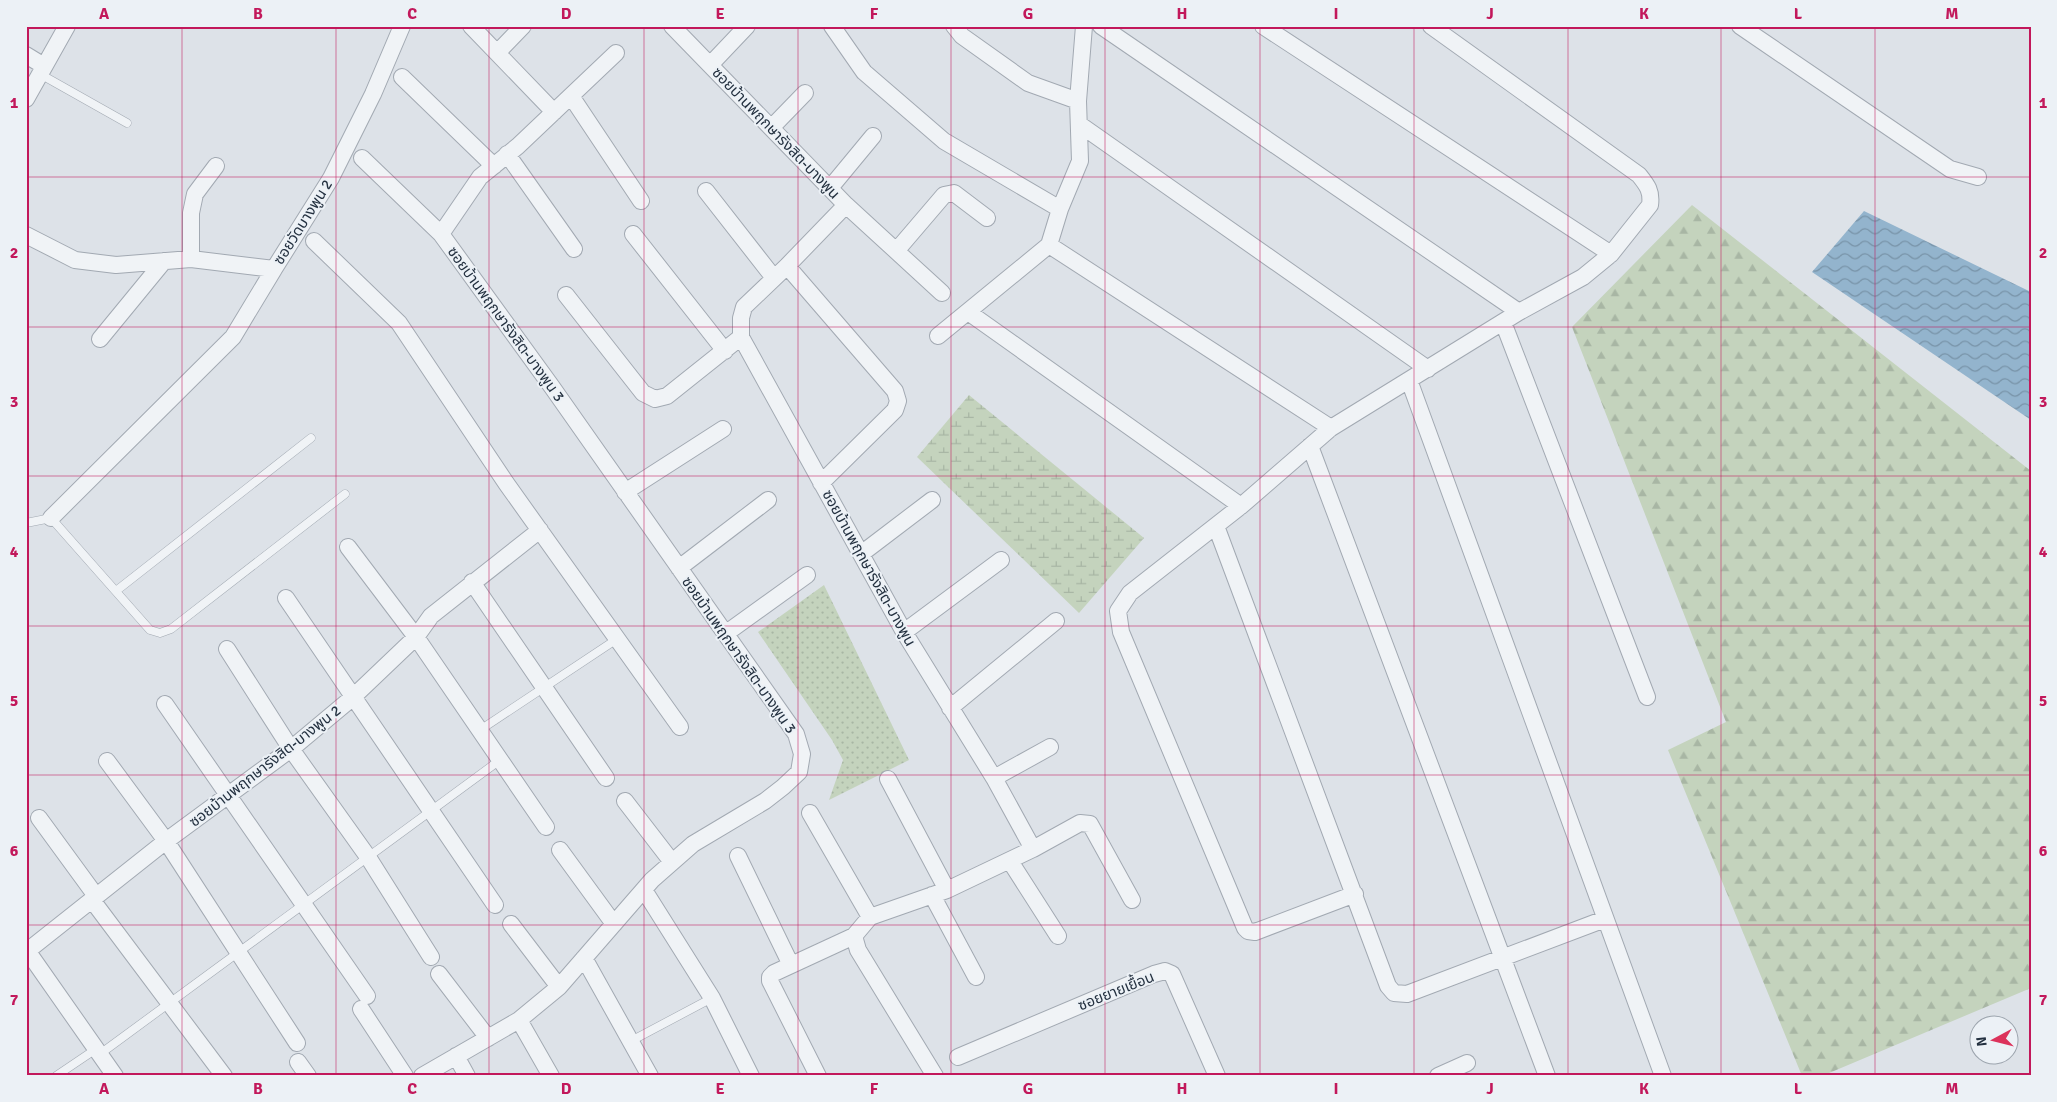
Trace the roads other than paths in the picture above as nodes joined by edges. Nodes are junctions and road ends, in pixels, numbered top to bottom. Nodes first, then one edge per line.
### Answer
1 (67, 26) edge
2 (402, 26) edge
3 (471, 26) edge
4 (523, 26) edge
5 (672, 26) edge
6 (746, 26) edge
7 (832, 26) edge
8 (954, 26) edge
9 (1084, 26) edge
10 (1101, 26) edge
11 (1263, 26) edge
12 (1432, 26) edge
13 (1740, 26) edge
14 (497, 53) junction
15 (616, 53) dead end
16 (26, 55) edge
17 (710, 65) junction
18 (42, 70) junction
19 (402, 77) dead end
20 (805, 93) dead end
21 (571, 96) junction
22 (26, 99) edge
23 (1078, 100) junction
24 (554, 112) junction
25 (127, 123) dead end
26 (1079, 124) junction
27 (772, 127) junction
28 (873, 136) dead end
29 (507, 154) junction
30 (362, 158) dead end
31 (216, 166) dead end
32 (494, 166) junction
33 (1978, 177) dead end
34 (830, 188) junction
35 (706, 191) dead end
36 (641, 201) dead end
37 (846, 205) junction
38 (1060, 209) junction
39 (987, 218) dead end
40 (26, 234) edge
41 (441, 234) junction
42 (633, 234) dead end
43 (314, 241) dead end
44 (1049, 245) junction
45 (574, 249) dead end
46 (897, 250) junction
47 (191, 251) junction
48 (1611, 254) junction
49 (164, 261) junction
50 (787, 266) junction
51 (274, 269) junction
52 (774, 278) junction
53 (942, 293) dead end
54 (566, 295) dead end
55 (968, 312) junction
56 (1519, 312) junction
57 (1504, 322) junction
58 (938, 336) dead end
59 (741, 338) junction
60 (100, 340) dead end
61 (725, 351) junction
62 (1428, 369) junction
63 (1409, 380) junction
64 (723, 428) dead end
65 (1330, 428) junction
66 (311, 438) dead end
67 (1310, 446) junction
68 (821, 483) junction
69 (625, 492) junction
70 (345, 494) dead end
71 (768, 500) dead end
72 (932, 500) dead end
73 (1241, 506) junction
74 (51, 518) junction
75 (26, 523) edge
76 (1216, 526) junction
77 (540, 530) junction
78 (348, 547) dead end
79 (861, 554) junction
80 (1001, 560) dead end
81 (679, 568) junction
82 (808, 575) dead end
83 (472, 582) junction
84 (116, 591) junction
85 (286, 598) dead end
86 (1056, 621) dead end
87 (904, 632) junction
88 (725, 634) junction
89 (416, 637) junction
90 (617, 639) junction
91 (227, 649) dead end
92 (544, 687) junction
93 (352, 698) junction
94 (1647, 698) dead end
95 (165, 704) dead end
96 (950, 708) junction
97 (680, 727) dead end
98 (480, 730) junction
99 (1050, 747) dead end
100 (291, 749) junction
101 (500, 760) junction
102 (107, 761) dead end
103 (606, 778) dead end
104 (994, 778) junction
105 (888, 779) dead end
106 (228, 796) junction
107 (625, 800) dead end
108 (432, 810) junction
109 (810, 813) dead end
110 (39, 818) dead end
111 (546, 827) dead end
112 (166, 841) junction
113 (1033, 849) junction
114 (560, 850) dead end
115 (738, 856) dead end
116 (368, 857) junction
117 (1010, 861) junction
118 (672, 862) junction
119 (644, 890) junction
120 (939, 892) junction
121 (1355, 894) junction
122 (94, 898) junction
123 (1132, 900) dead end
124 (304, 904) junction
125 (495, 905) dead end
126 (870, 917) junction
127 (1606, 919) junction
128 (511, 924) dead end
129 (614, 924) junction
130 (854, 936) junction
131 (1058, 936) dead end
132 (27, 951) edge
133 (238, 952) junction
134 (432, 957) dead end
135 (584, 958) junction
136 (1502, 958) junction
137 (791, 965) junction
138 (439, 974) dead end
139 (976, 977) dead end
140 (559, 987) junction
141 (712, 998) junction
142 (169, 1003) junction
143 (519, 1020) junction
144 (488, 1038) junction
145 (631, 1042) junction
146 (297, 1043) dead end
147 (98, 1051) junction
148 (456, 1056) junction
149 (958, 1057) dead end
150 (298, 1062) dead end
151 (1467, 1063) dead end
152 (56, 1076) edge
153 (116, 1076) edge
154 (224, 1076) edge
155 (308, 1076) edge
156 (405, 1076) edge
157 (422, 1076) edge
158 (467, 1076) edge
159 (551, 1076) edge
160 (650, 1076) edge
161 (751, 1076) edge
162 (818, 1076) edge
163 (935, 1076) edge
164 (1217, 1076) edge
165 (1438, 1076) edge
166 (1547, 1076) edge
167 (1663, 1076) edge

1 - 18 street
2 - 51 street, ซอยวัดบางพูน 2
3 - 14 street
4 - 14 street
5 - 17 street, ซอยบ้านพฤกษารังสิต-บางพูน
6 - 17 street
7 - 38 street
8 - 23 street
9 - 23 street
10 - 56 street
11 - 48 street
12 - 48 street
13 - 33 street
14 - 24 street
15 - 21 street
16 - 18 street
17 - 27 street, ซอยบ้านพฤกษารังสิต-บางพูน
18 - 22 street
18 - 25 lane
19 - 32 street
20 - 27 street
21 - 24 street
21 - 36 street
23 - 26 street
24 - 29 street
26 - 38 street
26 - 62 street
27 - 34 street, ซอยบ้านพฤกษารังสิต-บางพูน
28 - 34 street
29 - 32 street
29 - 45 street
30 - 41 street, ซอยบ้านพฤกษารังสิต-บางพูน 3
31 - 47 street
32 - 41 street
34 - 37 street, ซอยบ้านพฤกษารังสิต-บางพูน
35 - 52 street
37 - 46 street
37 - 50 street, ซอยบ้านพฤกษารังสิต-บางพูน
38 - 44 street
39 - 46 street
40 - 49 street, ซอยวัดบางพูน 2
41 - 69 street, ซอยบ้านพฤกษารังสิต-บางพูน 3
42 - 61 street
43 - 77 street
44 - 55 street
44 - 65 street
46 - 53 street
47 - 49 street, ซอยวัดบางพูน 2
47 - 51 street, ซอยวัดบางพูน 2
48 - 56 street
49 - 60 street
50 - 52 street, ซอยบ้านพฤกษารังสิต-บางพูน
50 - 68 street
51 - 74 street
52 - 59 street, ซอยบ้านพฤกษารังสิต-บางพูน
54 - 61 street
55 - 58 street
55 - 73 street
56 - 57 street
57 - 62 street
57 - 94 street
59 - 61 street
59 - 68 street, ซอยบ้านพฤกษารังสิต-บางพูน
62 - 63 street
63 - 65 street
63 - 127 street
64 - 69 street
65 - 67 street
66 - 84 lane
67 - 73 street
67 - 136 street
68 - 79 street, ซอยบ้านพฤกษารังสิต-บางพูน
69 - 81 street, ซอยบ้านพฤกษารังสิต-บางพูน 3
70 - 84 lane
71 - 81 street
72 - 79 street
73 - 76 street
74 - 75 lane
74 - 84 lane
76 - 121 street
76 - 121 street
77 - 83 street, ซอยบ้านพฤกษารังสิต-บางพูน 2
77 - 90 street
78 - 89 street
79 - 87 street, ซอยบ้านพฤกษารังสิต-บางพูน
80 - 87 street
81 - 88 street, ซอยบ้านพฤกษารังสิต-บางพูน 3
82 - 88 street
83 - 89 street, ซอยบ้านพฤกษารังสิต-บางพูน 2
83 - 92 street
85 - 93 street
86 - 96 street
87 - 96 street, ซอยบ้านพฤกษารังสิต-บางพูน
88 - 118 street, ซอยบ้านพฤกษารังสิต-บางพูน 3
89 - 93 street, ซอยบ้านพฤกษารังสิต-บางพูน 2
89 - 98 street
90 - 92 lane
90 - 97 street
91 - 100 street
92 - 98 lane
92 - 103 street
93 - 100 street, ซอยบ้านพฤกษารังสิต-บางพูน 2
93 - 108 street
95 - 106 street
96 - 104 street, ซอยบ้านพฤกษารังสิต-บางพูน
98 - 101 street
99 - 104 street
100 - 106 street, ซอยบ้านพฤกษารังสิต-บางพูน 2
100 - 116 street
101 - 108 lane
101 - 111 street
102 - 112 street
104 - 113 street, ซอยบ้านพฤกษารังสิต-บางพูน
105 - 120 street
106 - 112 street, ซอยบ้านพฤกษารังสิต-บางพูน 2
106 - 124 street
107 - 118 street
108 - 116 lane
108 - 125 street
109 - 126 street
110 - 122 street
112 - 122 street, ซอยบ้านพฤกษารังสิต-บางพูน 2
112 - 133 street
113 - 117 street
113 - 123 street
114 - 129 street
115 - 137 street
116 - 124 lane
116 - 134 street
117 - 120 street
117 - 131 street
118 - 119 street, ซอยบ้านพฤกษารังสิต-บางพูน 3
119 - 129 street, ซอยบ้านพฤกษารังสิต-บางพูน 3
119 - 141 street
120 - 126 street
120 - 139 street
121 - 136 street
122 - 132 street, ซอยบ้านพฤกษารังสิต-บางพูน 2
122 - 142 street
124 - 133 lane
124 - 156 street
126 - 130 street
127 - 136 street
127 - 167 street
128 - 140 street
129 - 135 street, ซอยบ้านพฤกษารังสิต-บางพูน 3
130 - 137 street
130 - 163 street
132 - 147 street
133 - 142 lane
133 - 146 street
135 - 140 street, ซอยบ้านพฤกษารังสิต-บางพูน 3
135 - 145 street
136 - 166 street
137 - 162 street
138 - 144 street
140 - 143 street, ซอยบ้านพฤกษารังสิต-บางพูน 3
141 - 145 lane
141 - 161 street
142 - 147 lane
142 - 154 street
143 - 144 street, ซอยบ้านพฤกษารังสิต-บางพูน 3
143 - 159 street
144 - 148 street, ซอยบ้านพฤกษารังสิต-บางพูน 3
145 - 160 street
147 - 152 lane
147 - 153 street
148 - 157 street, ซอยบ้านพฤกษารังสิต-บางพูน 3
148 - 158 street
149 - 164 street, ซอยยายเยื้อน
150 - 155 street
151 - 165 street

